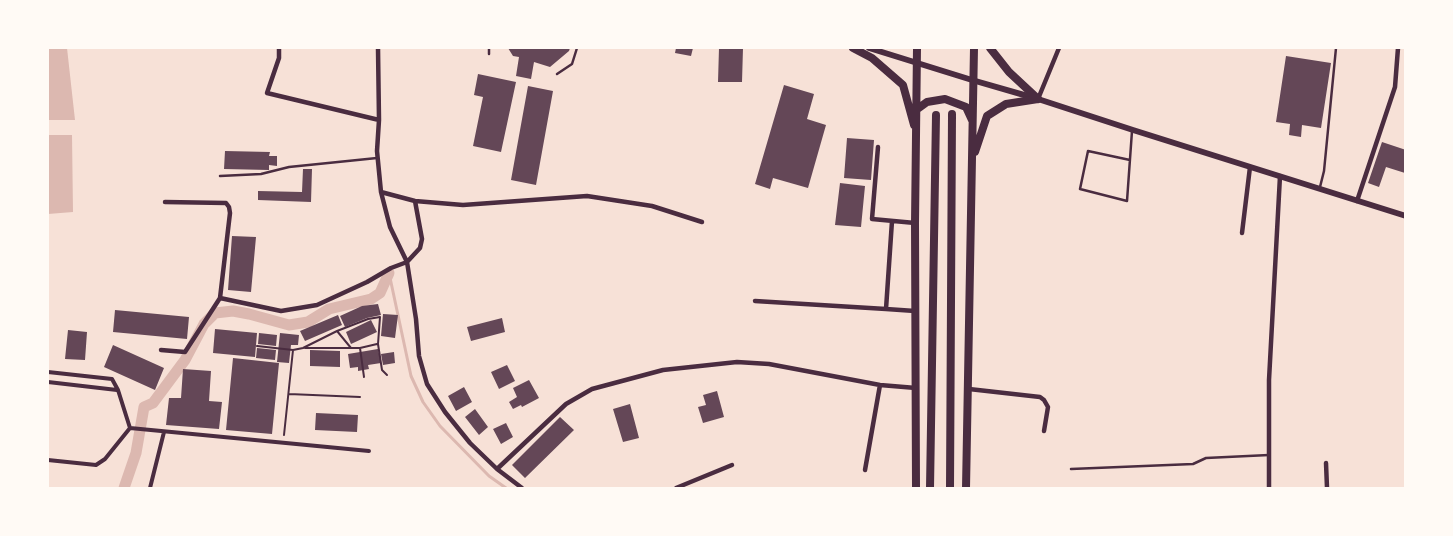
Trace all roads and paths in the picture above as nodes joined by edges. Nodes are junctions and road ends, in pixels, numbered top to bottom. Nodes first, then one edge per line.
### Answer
1 (279, 48) edge
2 (378, 48) edge
3 (489, 48) edge
4 (577, 48) edge
5 (853, 48) edge
6 (869, 48) edge
7 (917, 48) edge
8 (974, 48) edge
9 (990, 48) edge
10 (1058, 48) edge
11 (1336, 48) edge
12 (1398, 48) edge
13 (489, 54) dead end
14 (916, 62) junction
15 (557, 74) dead end
16 (972, 80) junction
17 (1038, 99) junction
18 (916, 110) junction
19 (952, 114) dead end
20 (936, 115) dead end
21 (379, 120) junction
22 (973, 121) junction
23 (1133, 130) junction
24 (916, 134) junction
25 (878, 147) dead end
26 (377, 158) junction
27 (973, 159) junction
28 (1130, 160) junction
29 (1250, 167) junction
30 (220, 176) dead end
31 (1280, 176) junction
32 (1320, 189) junction
33 (380, 192) junction
34 (415, 201) junction
35 (1357, 201) junction
36 (165, 202) dead end
37 (1406, 216) edge
38 (702, 222) dead end
39 (892, 222) junction
40 (915, 223) junction
41 (1242, 233) dead end
42 (407, 262) junction
43 (220, 298) junction
44 (755, 301) dead end
45 (886, 309) junction
46 (915, 311) junction
47 (337, 332) junction
48 (378, 344) junction
49 (257, 346) dead end
50 (303, 348) junction
51 (351, 348) junction
52 (360, 348) junction
53 (161, 350) dead end
54 (293, 350) junction
55 (48, 372) edge
56 (387, 375) dead end
57 (364, 377) dead end
58 (48, 382) edge
59 (880, 385) junction
60 (916, 388) junction
61 (968, 389) junction
62 (118, 390) junction
63 (289, 394) junction
64 (360, 397) dead end
65 (130, 428) junction
66 (1044, 431) dead end
67 (164, 432) junction
68 (283, 443) junction
69 (369, 452) dead end
70 (1269, 455) junction
71 (48, 460) edge
72 (1326, 463) dead end
73 (732, 465) dead end
74 (497, 469) junction
75 (1071, 469) dead end
76 (865, 470) dead end
77 (150, 488) edge
78 (522, 488) edge
79 (676, 488) edge
80 (916, 488) edge
81 (930, 488) edge
82 (950, 488) edge
83 (966, 488) edge
84 (1269, 488) edge
85 (1327, 488) edge

1 - 21 street
2 - 21 street
3 - 13 lane
4 - 15 lane
5 - 24 main road
6 - 14 main road
7 - 14 main road
8 - 16 main road
9 - 17 main road
10 - 17 street
11 - 32 lane
12 - 35 street
14 - 16 main road
14 - 18 main road
16 - 17 main road
16 - 22 main road
17 - 23 main road
17 - 27 main road
18 - 22 main road
18 - 24 main road
19 - 82 main road
20 - 81 main road
21 - 26 street
22 - 27 main road
23 - 28 lane
23 - 29 main road
24 - 40 main road
25 - 39 street
26 - 30 lane
26 - 33 street
27 - 61 main road
28 - 28 lane
29 - 31 main road
29 - 41 street
31 - 32 main road
31 - 70 street
32 - 35 main road
33 - 34 street
33 - 42 street
34 - 38 street
34 - 42 street
35 - 37 main road
36 - 43 street
39 - 40 street
39 - 45 street
40 - 46 main road
42 - 43 street
42 - 74 street
43 - 53 street
44 - 45 street
45 - 46 street
46 - 60 main road
47 - 48 path
47 - 50 path
47 - 51 path
48 - 52 path
48 - 56 path
49 - 54 path
50 - 51 path
50 - 54 path
51 - 52 path
52 - 57 path
54 - 63 path
55 - 62 street
58 - 62 street
59 - 60 street
59 - 74 street
59 - 76 street
60 - 80 main road
61 - 66 street
61 - 83 main road
62 - 65 street
63 - 64 path
63 - 68 path
65 - 67 street
65 - 71 street
67 - 68 street
67 - 77 street
68 - 69 street
70 - 75 lane
70 - 84 street
72 - 85 street
73 - 79 street
74 - 78 street

